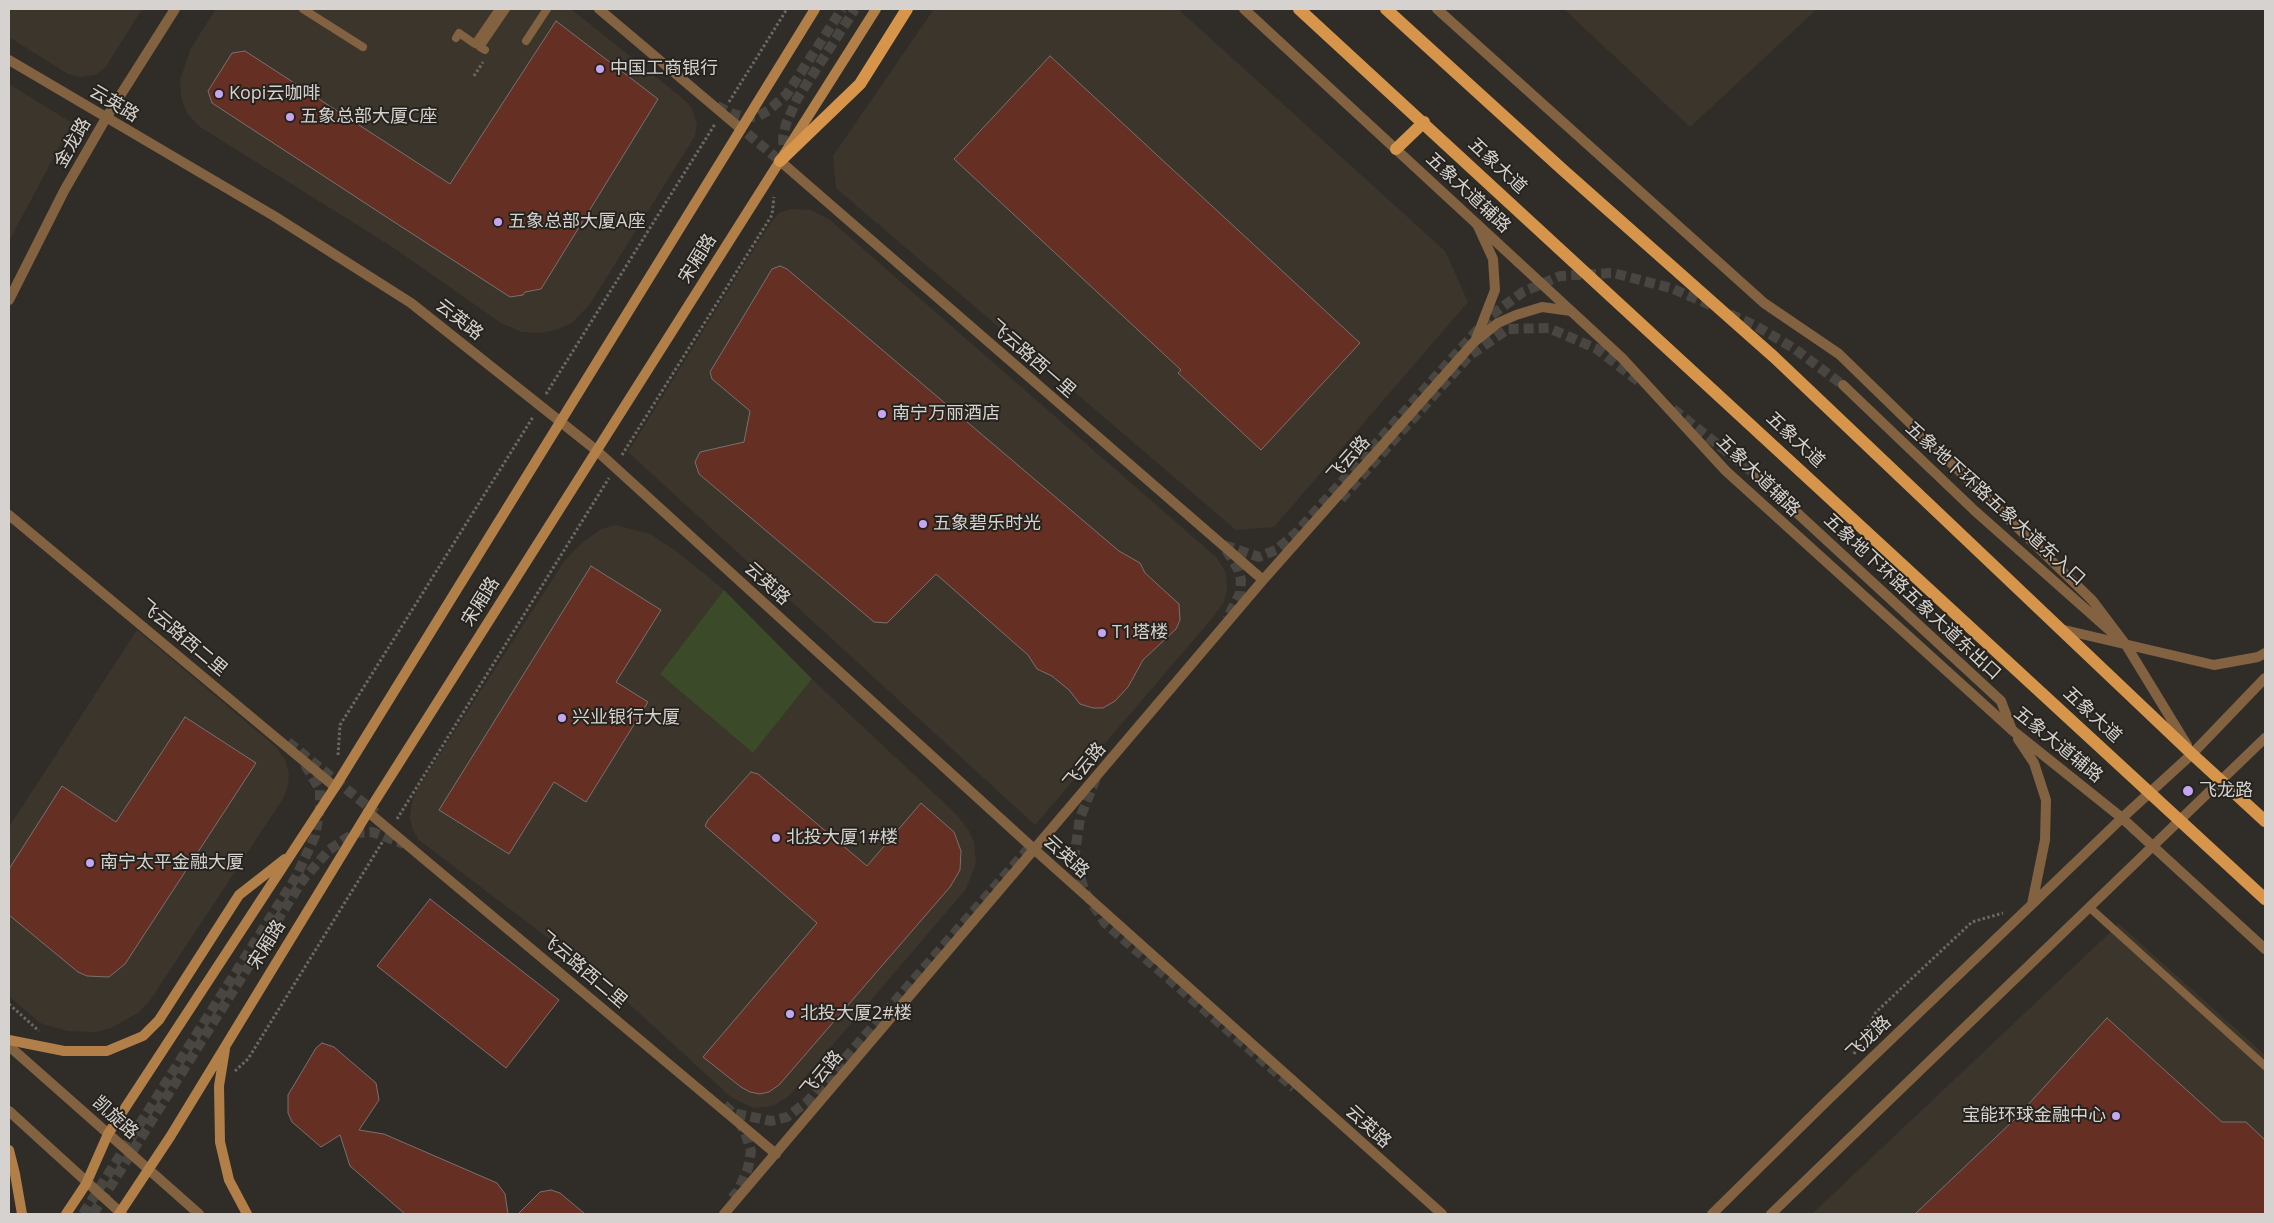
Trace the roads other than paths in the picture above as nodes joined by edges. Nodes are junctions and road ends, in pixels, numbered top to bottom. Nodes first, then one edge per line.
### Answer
1 (175, 9) edge
2 (304, 9) edge
3 (499, 9) edge
4 (506, 9) edge
5 (547, 9) edge
6 (599, 9) edge
7 (815, 9) edge
8 (876, 9) edge
9 (907, 9) edge
10 (1244, 9) edge
11 (1298, 9) edge
12 (1386, 9) edge
13 (1437, 9) edge
14 (456, 38) dead end
15 (526, 41) dead end
16 (363, 46) dead end
17 (485, 50) dead end
18 (9, 60) edge
19 (106, 118) junction
20 (1424, 122) junction
21 (742, 130) junction
22 (1396, 149) junction
23 (780, 161) junction
24 (1477, 224) junction
25 (9, 300) edge
26 (1570, 311) junction
27 (1474, 342) junction
28 (1843, 386) tunnel mouth
29 (560, 420) junction
30 (596, 450) junction
31 (1756, 475) tunnel mouth
32 (9, 515) edge
33 (1263, 580) junction
34 (2060, 629) junction
35 (2126, 645) junction
36 (2265, 653) edge
37 (2265, 678) edge
38 (2012, 730) junction
39 (2265, 738) edge
40 (2192, 754) junction
41 (2222, 781) junction
42 (335, 787) junction
43 (2150, 792) junction
44 (368, 812) junction
45 (2122, 818) junction
46 (2265, 820) edge
47 (2180, 822) junction
48 (2154, 847) junction
49 (1035, 850) junction
50 (292, 853) junction
51 (2265, 899) edge
52 (2032, 904) junction
53 (2089, 907) junction
54 (2265, 949) edge
55 (9, 1040) edge
56 (226, 1044) junction
57 (9, 1046) edge
58 (2265, 1066) edge
59 (9, 1111) edge
60 (108, 1134) junction
61 (9, 1150) edge
62 (776, 1154) junction
63 (148, 1170) junction
64 (86, 1184) junction
65 (199, 1213) edge
66 (22, 1214) edge
67 (66, 1214) edge
68 (120, 1214) edge
69 (246, 1214) edge
70 (724, 1214) edge
71 (1442, 1214) edge
72 (1712, 1214) edge
73 (1771, 1214) edge

1 - 19 street, 金龙路
2 - 16 lane
3 - 14 lane
4 - 17 lane
5 - 15 lane
6 - 21 street
7 - 21 main road, 宋厢路
8 - 23 main road, 宋厢路
9 - 23 main road
10 - 22 street, 五象大道辅路
11 - 20 main road, 五象大道
12 - 34 main road
13 - 35 street
18 - 19 street, 云英路
19 - 25 street, 金龙路
19 - 29 street, 云英路
20 - 22 main road
20 - 43 main road, 五象大道
21 - 29 main road, 宋厢路
22 - 24 street, 五象大道辅路
23 - 30 main road, 宋厢路
23 - 33 street, 飞云路西一里
24 - 26 street, 五象大道辅路
24 - 27 street, 飞云路
26 - 27 street, 飞云路
26 - 38 street, 五象大道辅路
27 - 33 street, 飞云路
28 - 35 street, 五象地下环路五象大道东入口
29 - 30 street, 云英路
29 - 42 main road, 宋厢路
30 - 44 main road, 宋厢路
30 - 49 street, 云英路
31 - 38 street, 五象地下环路五象大道东出口
32 - 42 street, 飞云路西二里
33 - 49 street, 飞云路
34 - 35 street
34 - 40 main road
35 - 36 street
35 - 40 street
37 - 40 street, 飞龙路
38 - 45 street, 五象大道辅路
38 - 52 street
39 - 41 street
40 - 41 main road
40 - 43 street, 飞龙路
41 - 46 main road
41 - 47 street
42 - 50 main road, 宋厢路
43 - 45 street, 飞龙路
43 - 47 main road, 五象大道
44 - 56 main road, 宋厢路
44 - 62 street, 飞云路西二里
45 - 48 street, 五象大道辅路
45 - 52 street, 飞龙路
47 - 48 street
47 - 51 main road, 五象大道
48 - 53 street
48 - 54 street, 五象大道辅路
49 - 62 street, 飞云路
49 - 71 street, 云英路
50 - 55 main road
50 - 60 main road, 宋厢路
52 - 72 street, 飞龙路
53 - 58 lane
53 - 73 street
56 - 63 main road, 宋厢路
56 - 69 main road
57 - 60 street, 凯旋路
59 - 64 street
60 - 63 street, 凯旋路
60 - 64 main road, 宋厢路
61 - 66 main road
62 - 70 street, 飞云路
63 - 65 street, 凯旋路
63 - 68 main road, 宋厢路
64 - 67 main road, 宋厢路
64 - 68 street

